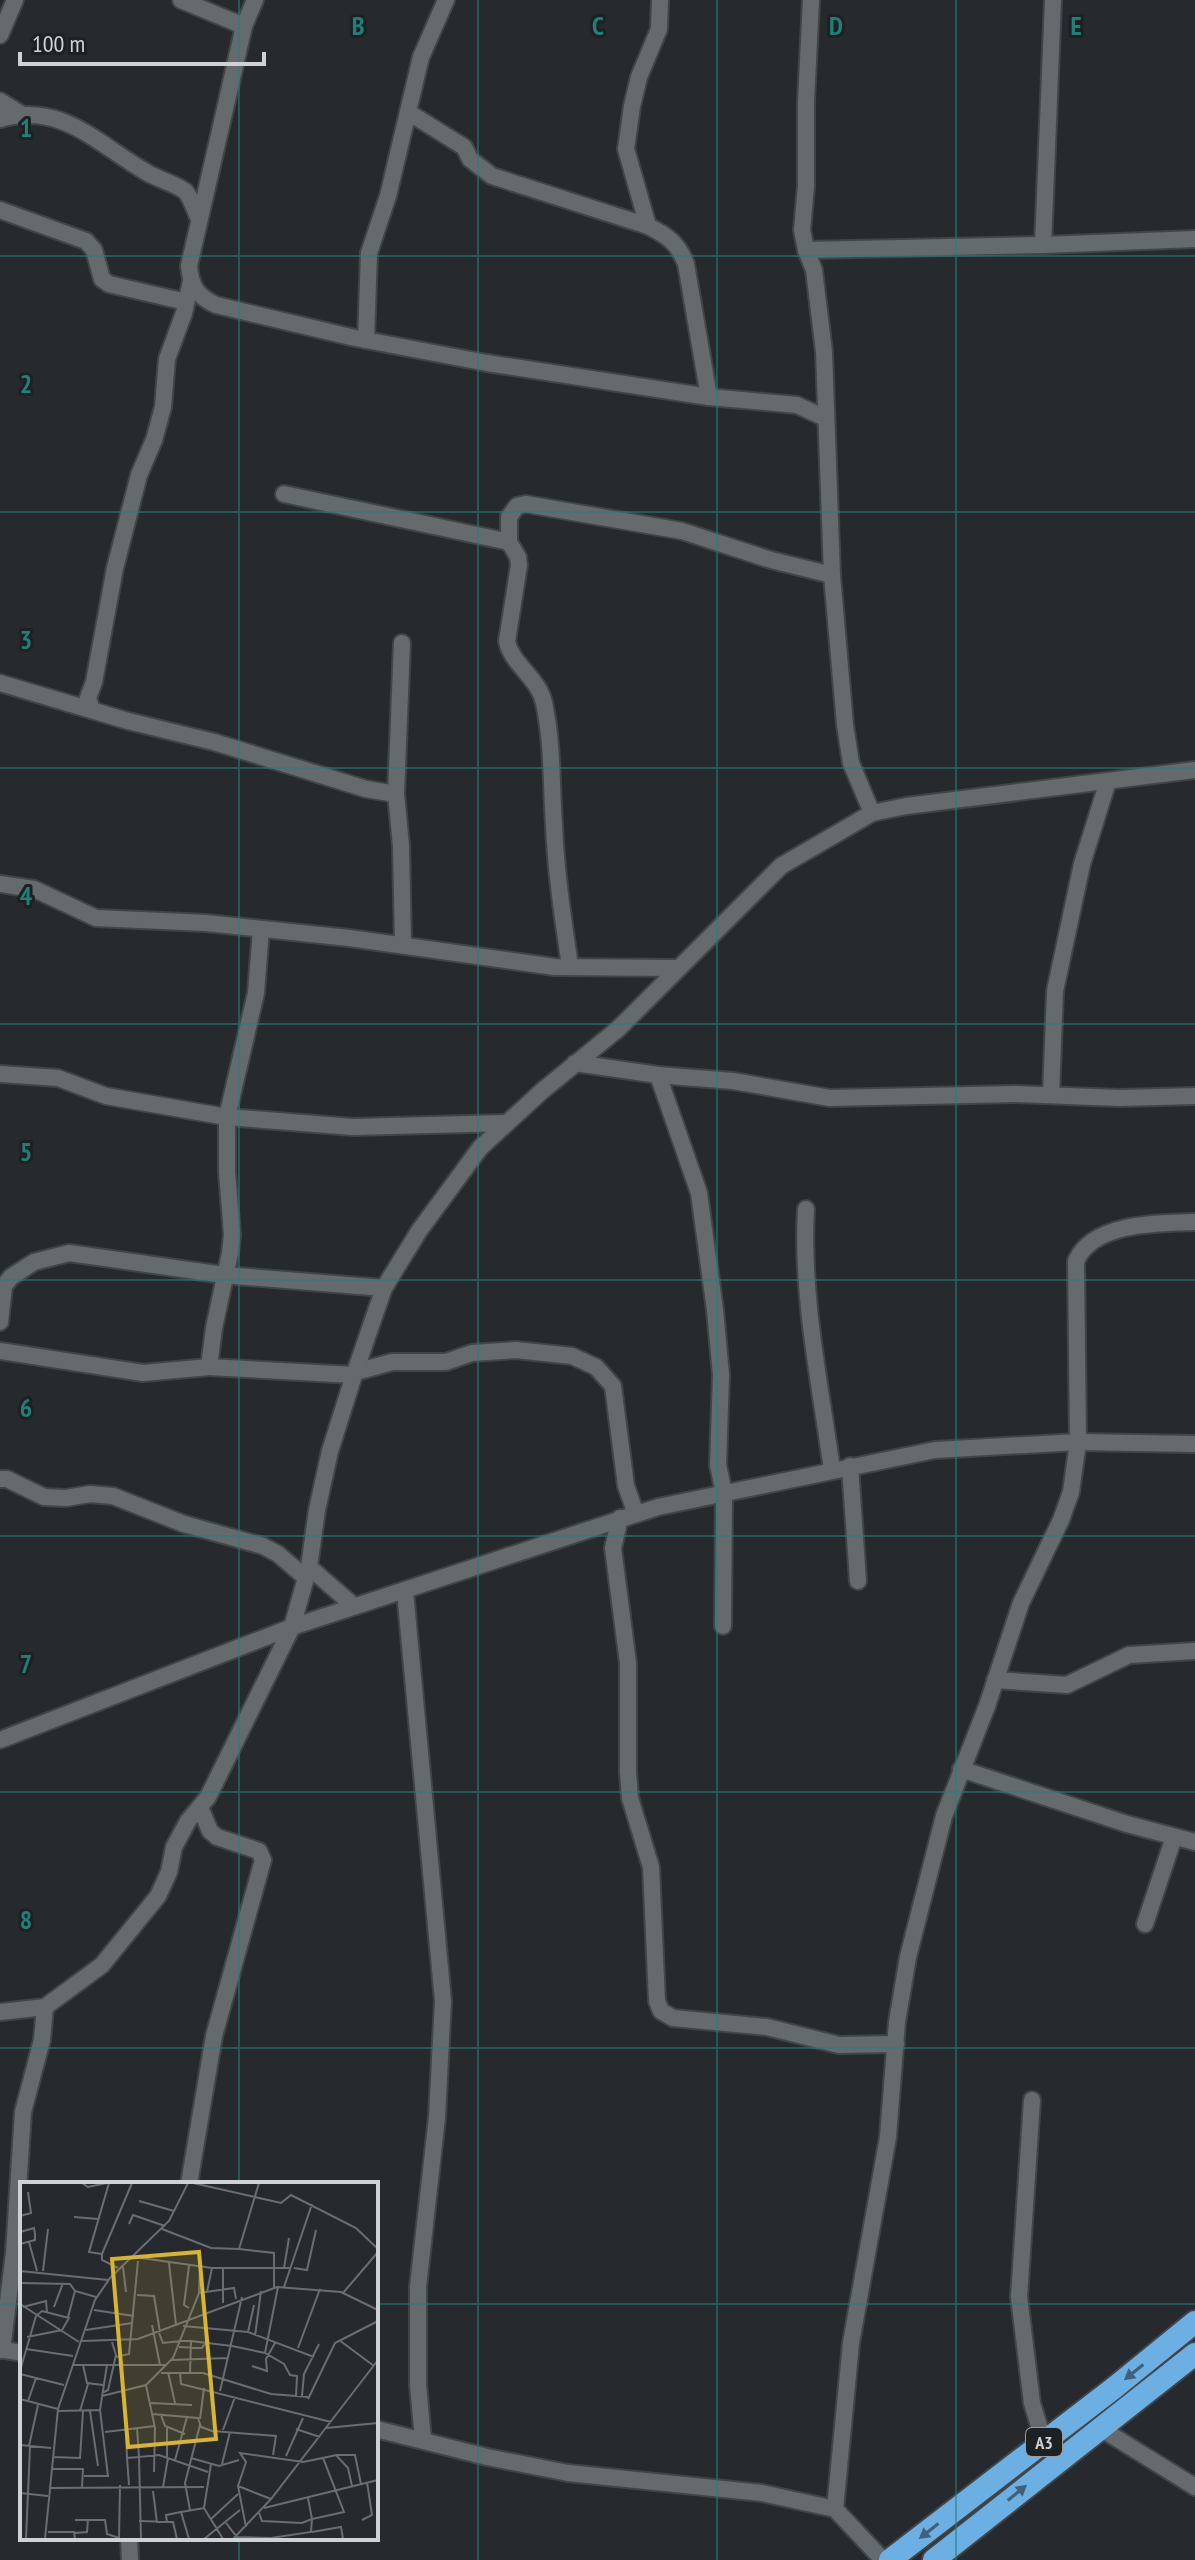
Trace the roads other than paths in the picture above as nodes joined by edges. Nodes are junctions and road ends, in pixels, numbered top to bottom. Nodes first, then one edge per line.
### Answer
1 (15, 0) edge
2 (181, 0) edge
3 (255, 0) edge
4 (446, 0) edge
5 (660, 0) edge
6 (811, 0) edge
7 (1053, 0) edge
8 (244, 26) junction
9 (0, 35) edge
10 (0, 101) edge
11 (408, 112) junction
12 (21, 114) junction
13 (0, 119) edge
14 (206, 187) junction
15 (186, 192) junction
16 (0, 210) edge
17 (199, 219) junction
18 (648, 226) junction
19 (1195, 239) edge
20 (1043, 245) junction
21 (806, 250) junction
22 (191, 281) junction
23 (205, 300) junction
24 (185, 308) junction
25 (366, 340) junction
26 (824, 387) junction
27 (709, 397) junction
28 (797, 405) junction
29 (825, 418) junction
30 (284, 494) dead end
31 (509, 542) junction
32 (832, 575) junction
33 (402, 643) dead end
34 (0, 683) edge
35 (84, 704) junction
36 (1195, 770) edge
37 (1108, 781) junction
38 (396, 794) junction
39 (872, 813) junction
40 (0, 884) edge
41 (261, 929) junction
42 (403, 944) junction
43 (570, 966) junction
44 (677, 968) junction
45 (575, 1063) junction
46 (0, 1074) edge
47 (658, 1075) junction
48 (1051, 1095) junction
49 (1195, 1096) edge
50 (227, 1117) junction
51 (507, 1123) junction
52 (806, 1209) dead end
53 (1195, 1222) edge
54 (224, 1275) junction
55 (384, 1288) junction
56 (0, 1322) edge
57 (366, 1340) junction
58 (0, 1351) edge
59 (392, 1362) junction
60 (209, 1367) junction
61 (355, 1374) junction
62 (1078, 1442) junction
63 (1195, 1444) edge
64 (850, 1466) junction
65 (832, 1470) junction
66 (0, 1479) edge
67 (724, 1493) junction
68 (628, 1516) junction
69 (586, 1530) junction
70 (613, 1548) junction
71 (308, 1573) junction
72 (858, 1581) dead end
73 (405, 1591) junction
74 (354, 1606) junction
75 (723, 1626) dead end
76 (292, 1627) junction
77 (1195, 1651) edge
78 (995, 1680) junction
79 (0, 1740) edge
80 (961, 1769) junction
81 (200, 1807) junction
82 (1174, 1837) junction
83 (1195, 1842) edge
84 (1145, 1924) dead end
85 (45, 2007) junction
86 (0, 2012) edge
87 (896, 2044) junction
88 (1032, 2100) dead end
89 (189, 2182) edge
90 (1195, 2322) edge
91 (1, 2349) edge
92 (1195, 2354) edge
93 (1100, 2428) junction
94 (378, 2429) edge
95 (423, 2440) junction
96 (1044, 2442) junction
97 (1195, 2487) edge
98 (835, 2509) junction
99 (129, 2540) edge
100 (130, 2560) edge
101 (883, 2560) edge
102 (890, 2560) edge
103 (934, 2560) edge

1 - 9 street
2 - 8 street
3 - 8 street
4 - 11 street
5 - 18 street
6 - 21 street
7 - 20 street
8 - 14 street
10 - 12 street
11 - 18 street
11 - 25 street
12 - 13 street
12 - 15 street
14 - 15 street
14 - 17 street
15 - 17 street
16 - 24 street
17 - 22 street
18 - 27 street
19 - 20 street
20 - 21 street
21 - 26 street
22 - 23 street
22 - 24 street
23 - 24 street
23 - 25 street
24 - 35 street
25 - 27 street
26 - 28 street
26 - 29 street
27 - 28 street
28 - 29 street
29 - 32 street
30 - 31 street
31 - 32 street
31 - 43 street
32 - 39 street
33 - 38 street
34 - 35 street
35 - 38 street
36 - 37 street
37 - 39 street
37 - 48 street
38 - 42 street
39 - 44 street
40 - 41 street
41 - 42 street
41 - 50 street
42 - 43 street
43 - 44 street
44 - 45 street
45 - 47 street
45 - 51 street
46 - 50 street
47 - 48 street
47 - 67 street
48 - 49 street
50 - 51 street
50 - 54 street
51 - 55 street
52 - 65 street
53 - 62 street
54 - 55 street
54 - 56 street
54 - 60 street
55 - 57 street
57 - 59 street
57 - 61 street
58 - 60 street
59 - 61 street
59 - 68 street
60 - 61 street
61 - 71 street
62 - 63 street
62 - 64 street
62 - 78 street
64 - 65 street
64 - 72 street
65 - 67 street
66 - 71 street
67 - 68 street
67 - 75 street
68 - 69 street
68 - 70 street
69 - 70 street
69 - 73 street
70 - 87 street
71 - 74 street
71 - 76 street
73 - 74 street
73 - 95 street
74 - 76 street
76 - 79 street
76 - 81 street
77 - 78 street
78 - 80 street
80 - 82 street
80 - 87 street
81 - 85 street
81 - 89 street
82 - 83 street
82 - 84 street
85 - 86 street
85 - 91 street
87 - 98 street
88 - 96 street
90 -> 96 highway, A3
92 - 93 highway, A3
93 - 97 street
103 -> 93 highway, A3
94 - 95 street
95 - 98 street
96 -> 102 highway, A3
98 - 101 street
99 - 100 street

